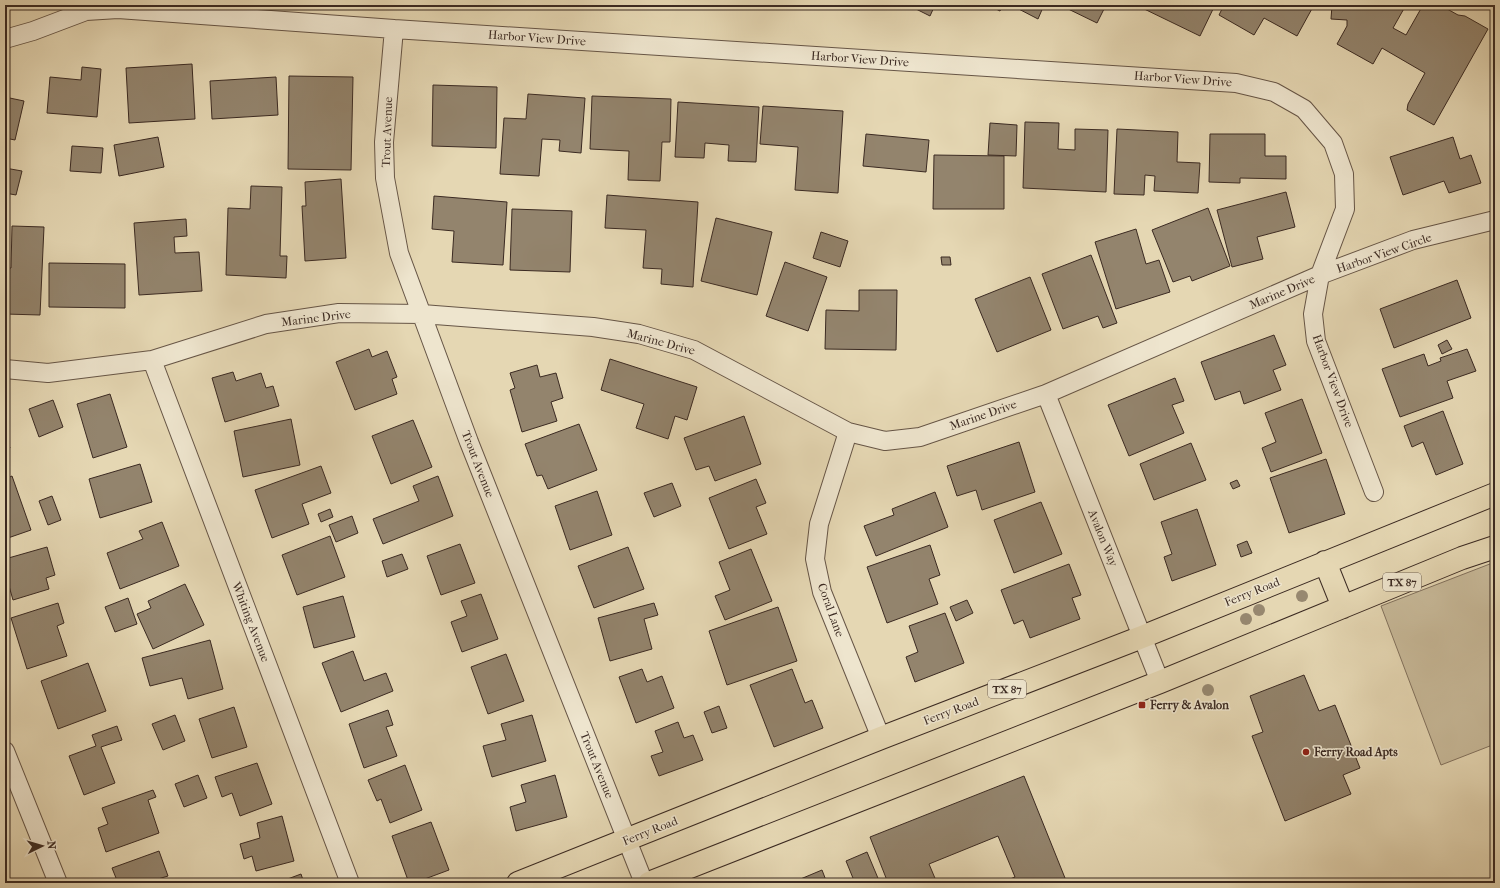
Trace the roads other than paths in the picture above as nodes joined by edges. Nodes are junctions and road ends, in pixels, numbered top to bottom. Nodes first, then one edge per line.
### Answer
1 (394, 29) junction
2 (5, 39) edge
3 (1495, 220) edge
4 (1320, 275) junction
5 (422, 314) junction
6 (152, 360) junction
7 (5, 369) edge
8 (1046, 394) junction
9 (848, 432) junction
10 (1374, 492) dead end
11 (1495, 494) edge
12 (1495, 539) edge
13 (1495, 547) edge
14 (1462, 558) junction
15 (1325, 562) junction
16 (1343, 607) junction
17 (1142, 637) junction
18 (1160, 682) junction
19 (881, 738) junction
20 (5, 751) edge
21 (627, 840) junction
22 (58, 883) edge
23 (350, 883) edge
24 (518, 883) edge
25 (644, 883) edge
26 (649, 883) edge

1 - 2 street, Harbor View Drive
1 - 4 street, Harbor View Drive
1 - 5 street, Trout Avenue
3 - 4 street, Harbor View Circle
4 - 8 street, Marine Drive
4 - 10 street, Harbor View Drive
5 - 6 street, Marine Drive
5 - 9 street, Marine Drive
5 - 21 street, Trout Avenue
6 - 7 street, Marine Drive
6 - 23 street, Whiting Avenue
8 - 9 street, Marine Drive
8 - 17 street, Avalon Way
9 - 19 street, Coral Lane
11 - 15 main road, Ferry Road / TX 87
12 - 14 main road, TX 87
13 - 14 main road, TX 87
14 - 16 main road, TX 87
15 - 16 main road
15 - 17 main road, Ferry Road / TX 87
16 - 18 main road, TX 87
17 - 18 street, Avalon Way
17 - 19 main road, Ferry Road / TX 87
18 - 26 main road, TX 87
19 - 21 main road, Ferry Road / TX 87
20 - 22 street
21 - 24 main road, Ferry Road / TX 87
21 - 25 street, Trout Avenue

